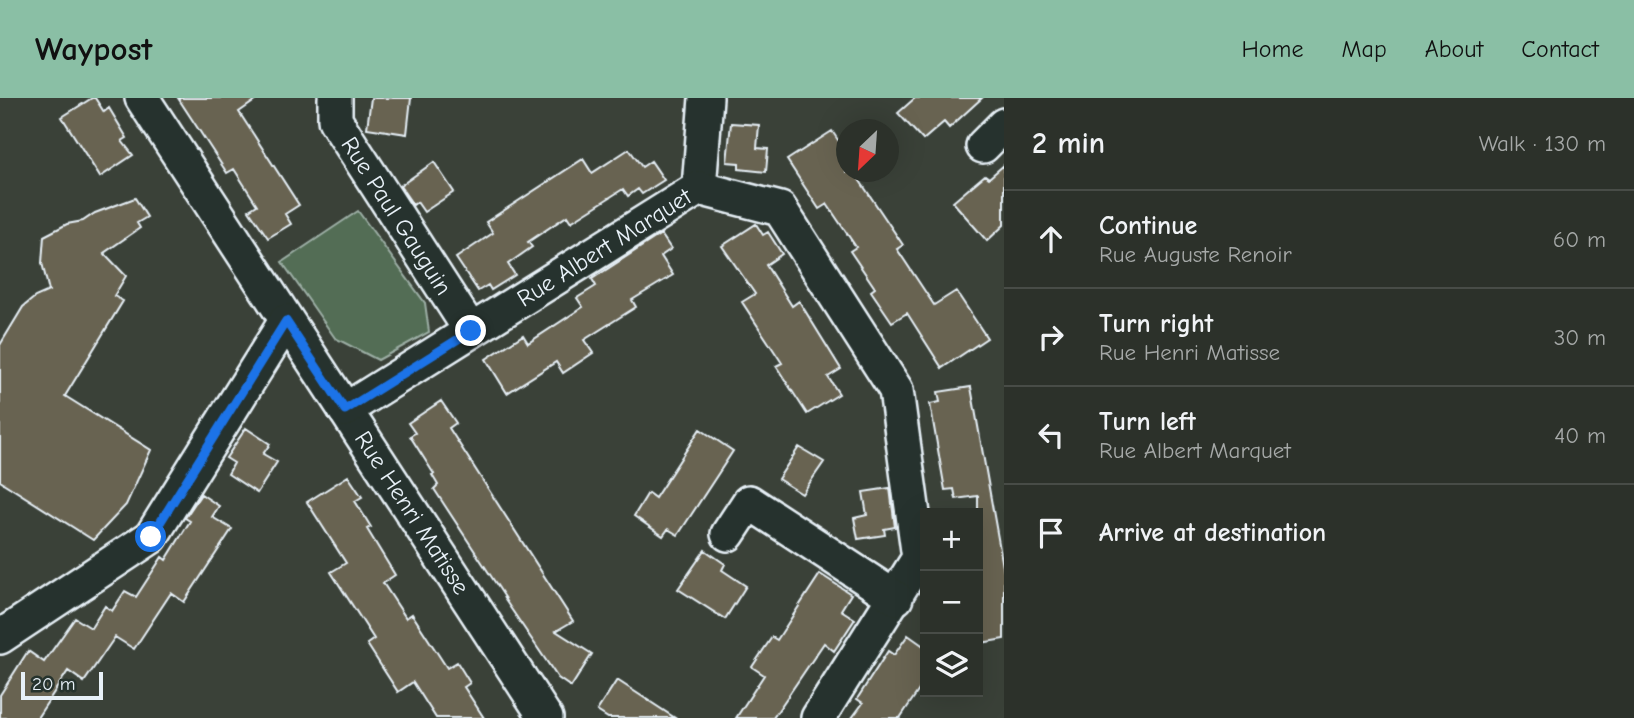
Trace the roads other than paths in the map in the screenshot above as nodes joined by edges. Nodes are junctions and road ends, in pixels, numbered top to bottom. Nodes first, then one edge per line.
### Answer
1 (142, 98) edge
2 (335, 98) edge
3 (706, 98) edge
4 (699, 188) junction
5 (286, 321) junction
6 (471, 331) junction
7 (345, 410) junction
8 (728, 534) dead end
9 (896, 598) junction
10 (0, 637) edge
11 (546, 718) edge
12 (818, 718) edge

1 - 5 street, Rue Henri Matisse
2 - 6 street, Rue Paul Gauguin
3 - 4 street
4 - 6 street, Rue Albert Marquet
4 - 9 street, Rue Albert Marquet
5 - 7 street, Rue Henri Matisse
5 - 10 street
6 - 7 street, Rue Albert Marquet
7 - 11 street, Rue Henri Matisse
8 - 9 street
9 - 12 street, Rue Albert Marquet

